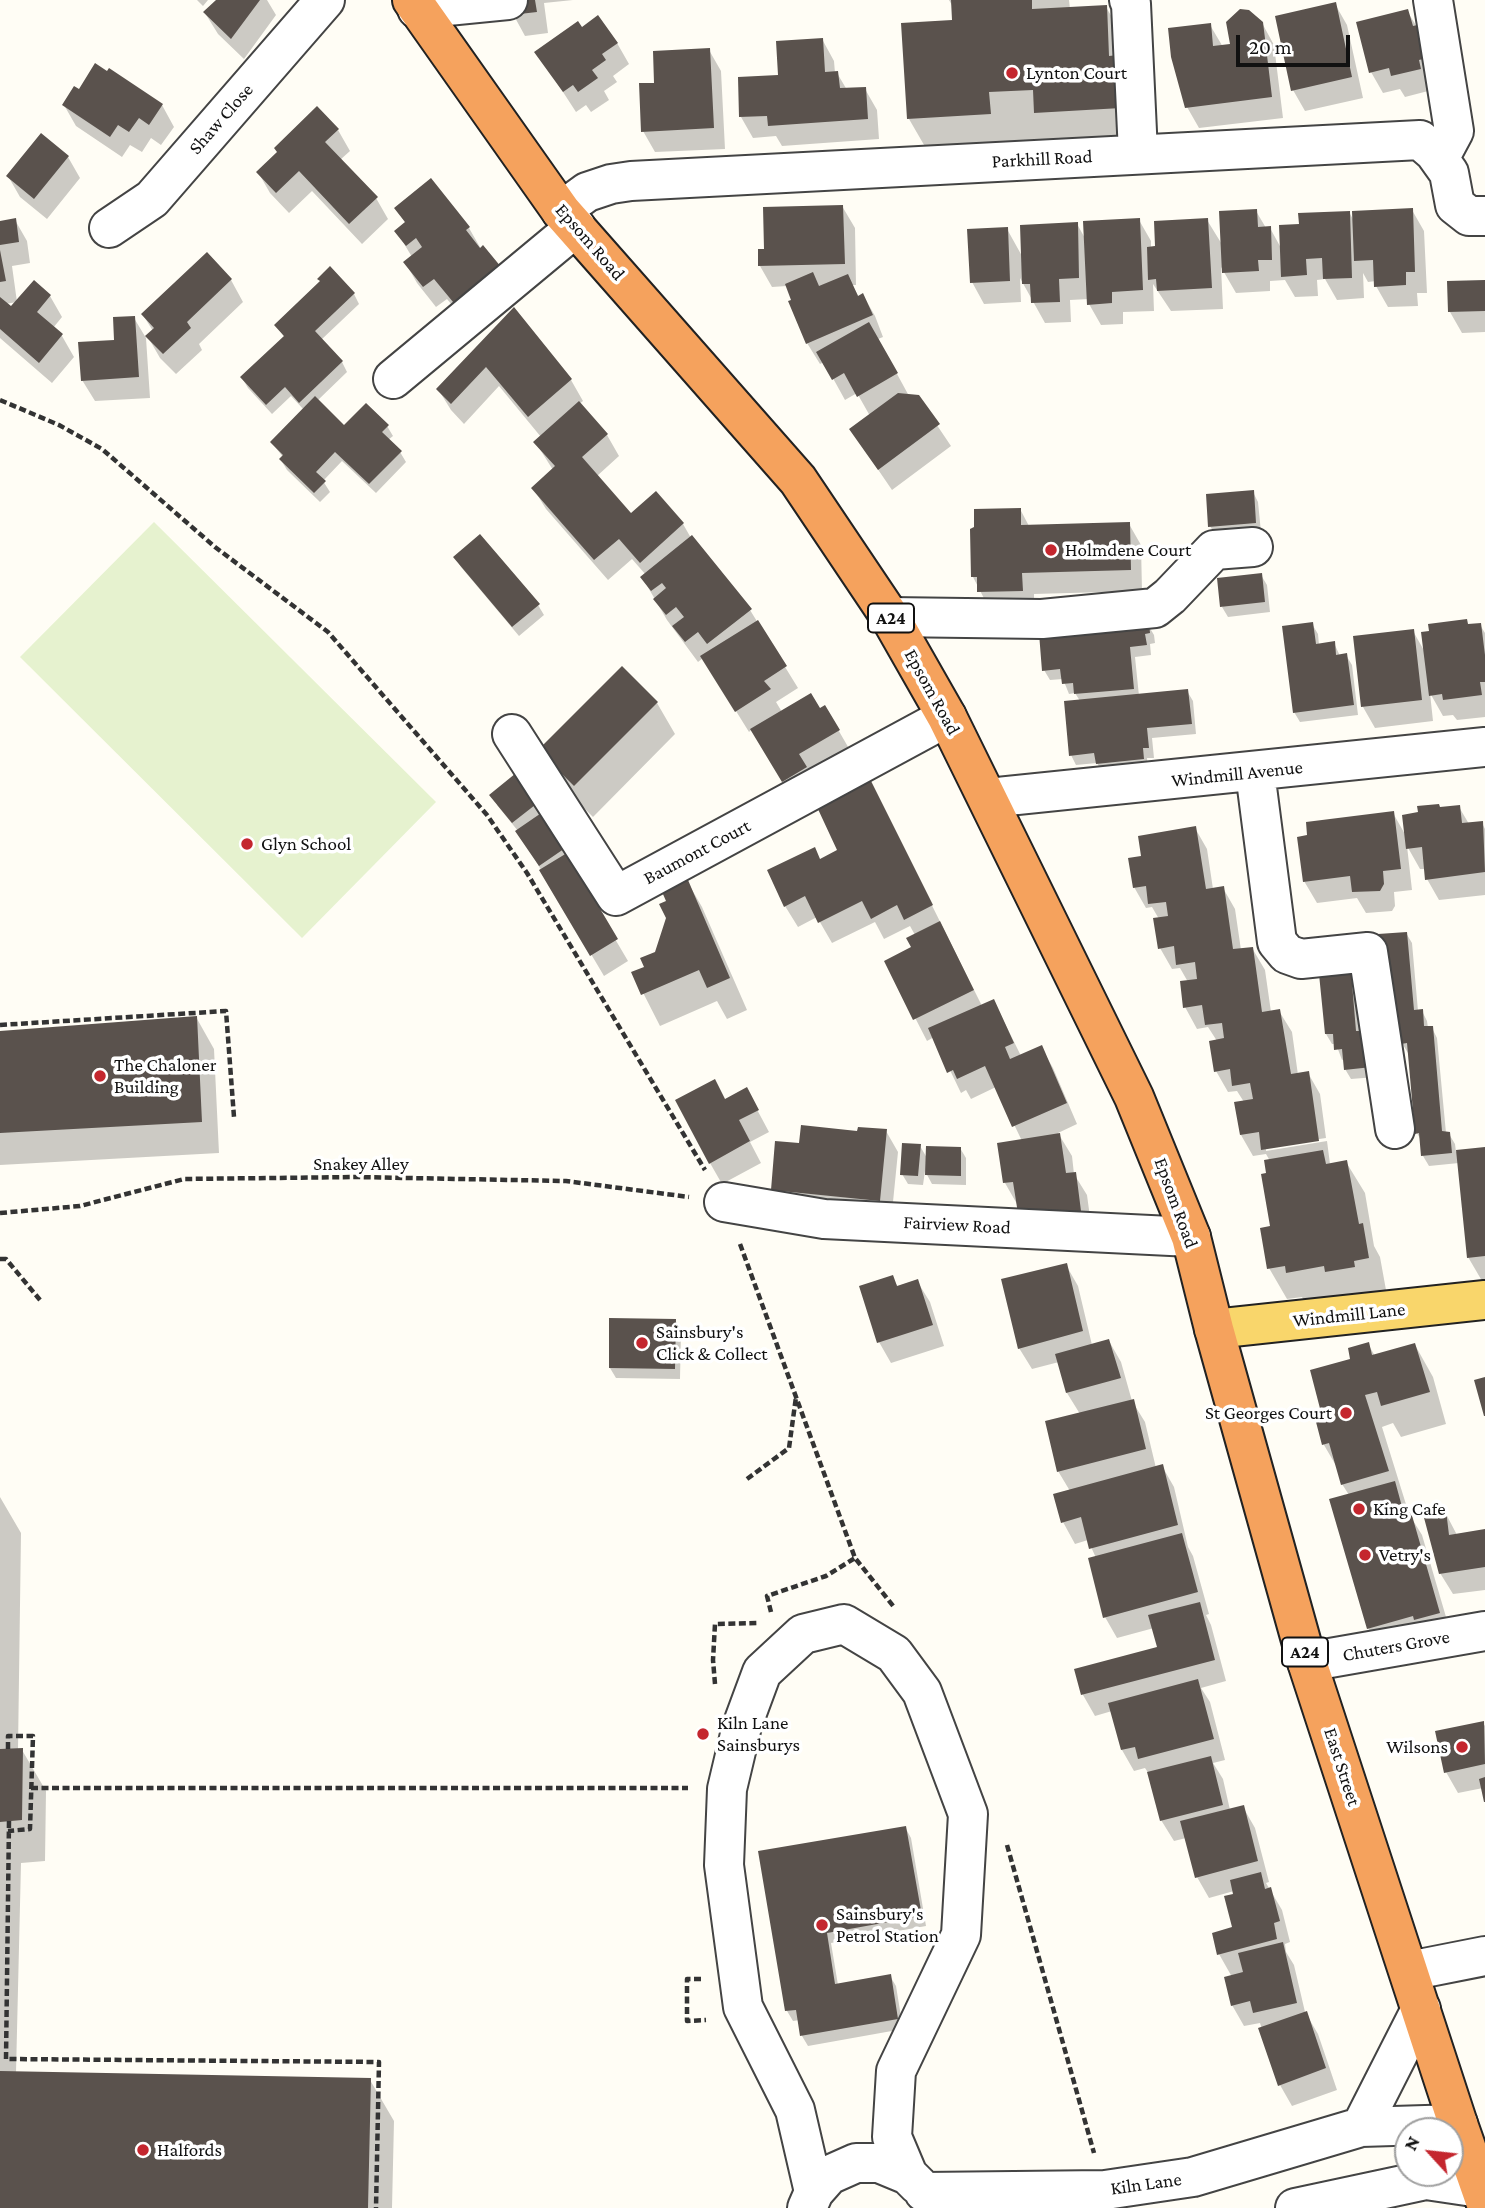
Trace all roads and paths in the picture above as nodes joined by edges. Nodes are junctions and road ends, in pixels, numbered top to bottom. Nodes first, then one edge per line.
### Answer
1 (325, 0) edge
2 (508, 0) edge
3 (1129, 0) edge
4 (1433, 0) edge
5 (414, 5) edge
6 (1138, 153) junction
7 (1439, 159) junction
8 (1485, 216) edge
9 (569, 219) junction
10 (109, 228) dead end
11 (393, 379) dead end
12 (0, 400) edge
13 (1253, 547) dead end
14 (890, 617) junction
15 (947, 717) junction
16 (512, 734) dead end
17 (1485, 747) edge
18 (1255, 772) junction
19 (988, 798) junction
20 (0, 1026) edge
21 (234, 1117) dead end
22 (1395, 1129) dead end
23 (724, 1202) junction
24 (0, 1213) edge
25 (1191, 1237) junction
26 (0, 1259) edge
27 (40, 1300) dead end
28 (1485, 1300) edge
29 (1213, 1329) junction
30 (796, 1394) dead end
31 (747, 1479) dead end
32 (1485, 1631) edge
33 (1307, 1662) junction
34 (8, 1749) dead end
35 (31, 1788) junction
36 (692, 1788) dead end
37 (9, 1821) dead end
38 (8, 1831) junction
39 (1485, 1956) edge
40 (1409, 1971) junction
41 (1422, 2009) junction
42 (1456, 2117) edge
43 (1394, 2126) edge
44 (1361, 2127) junction
45 (1464, 2140) edge
46 (921, 2192) edge
47 (1483, 2192) edge
48 (811, 2200) edge
49 (376, 2208) edge
50 (1295, 2208) edge

1 - 10 street, Shaw Close
2 - 5 street
3 - 6 street
4 - 7 street
5 - 9 highway, Epsom Road / A24
6 - 7 street, Parkhill Road
6 - 9 street, Parkhill Road
7 - 8 street
9 - 11 street, Parkhill Road
9 - 14 highway, Epsom Road / A24
12 - 23 path
13 - 14 street
14 - 15 highway, Epsom Road / A24
15 - 16 street, Baumont Court
15 - 19 highway, Epsom Road / A24
17 - 18 street, Windmill Avenue
18 - 19 street, Windmill Avenue
18 - 22 street
19 - 25 highway, Epsom Road / A24
20 - 21 path
23 - 24 path, Snakey Alley
23 - 25 street, Fairview Road
25 - 29 highway, Epsom Road / A24
26 - 27 path
28 - 29 main road, Windmill Lane
29 - 33 highway, East Street / A24
30 - 31 path
32 - 33 street, Chuters Grove
33 - 40 highway, East Street / A24
34 - 35 path
35 - 36 path
35 - 38 path
37 - 38 path
38 - 49 path
39 - 40 street
40 - 41 highway, East Street / A24
41 - 42 highway, East Street / A24
41 - 44 street
43 - 44 street, Kiln Lane
44 - 46 street, Kiln Lane
45 - 47 highway, East Street / A24
46 - 48 street, Kiln Lane
46 - 48 street
47 - 50 street

